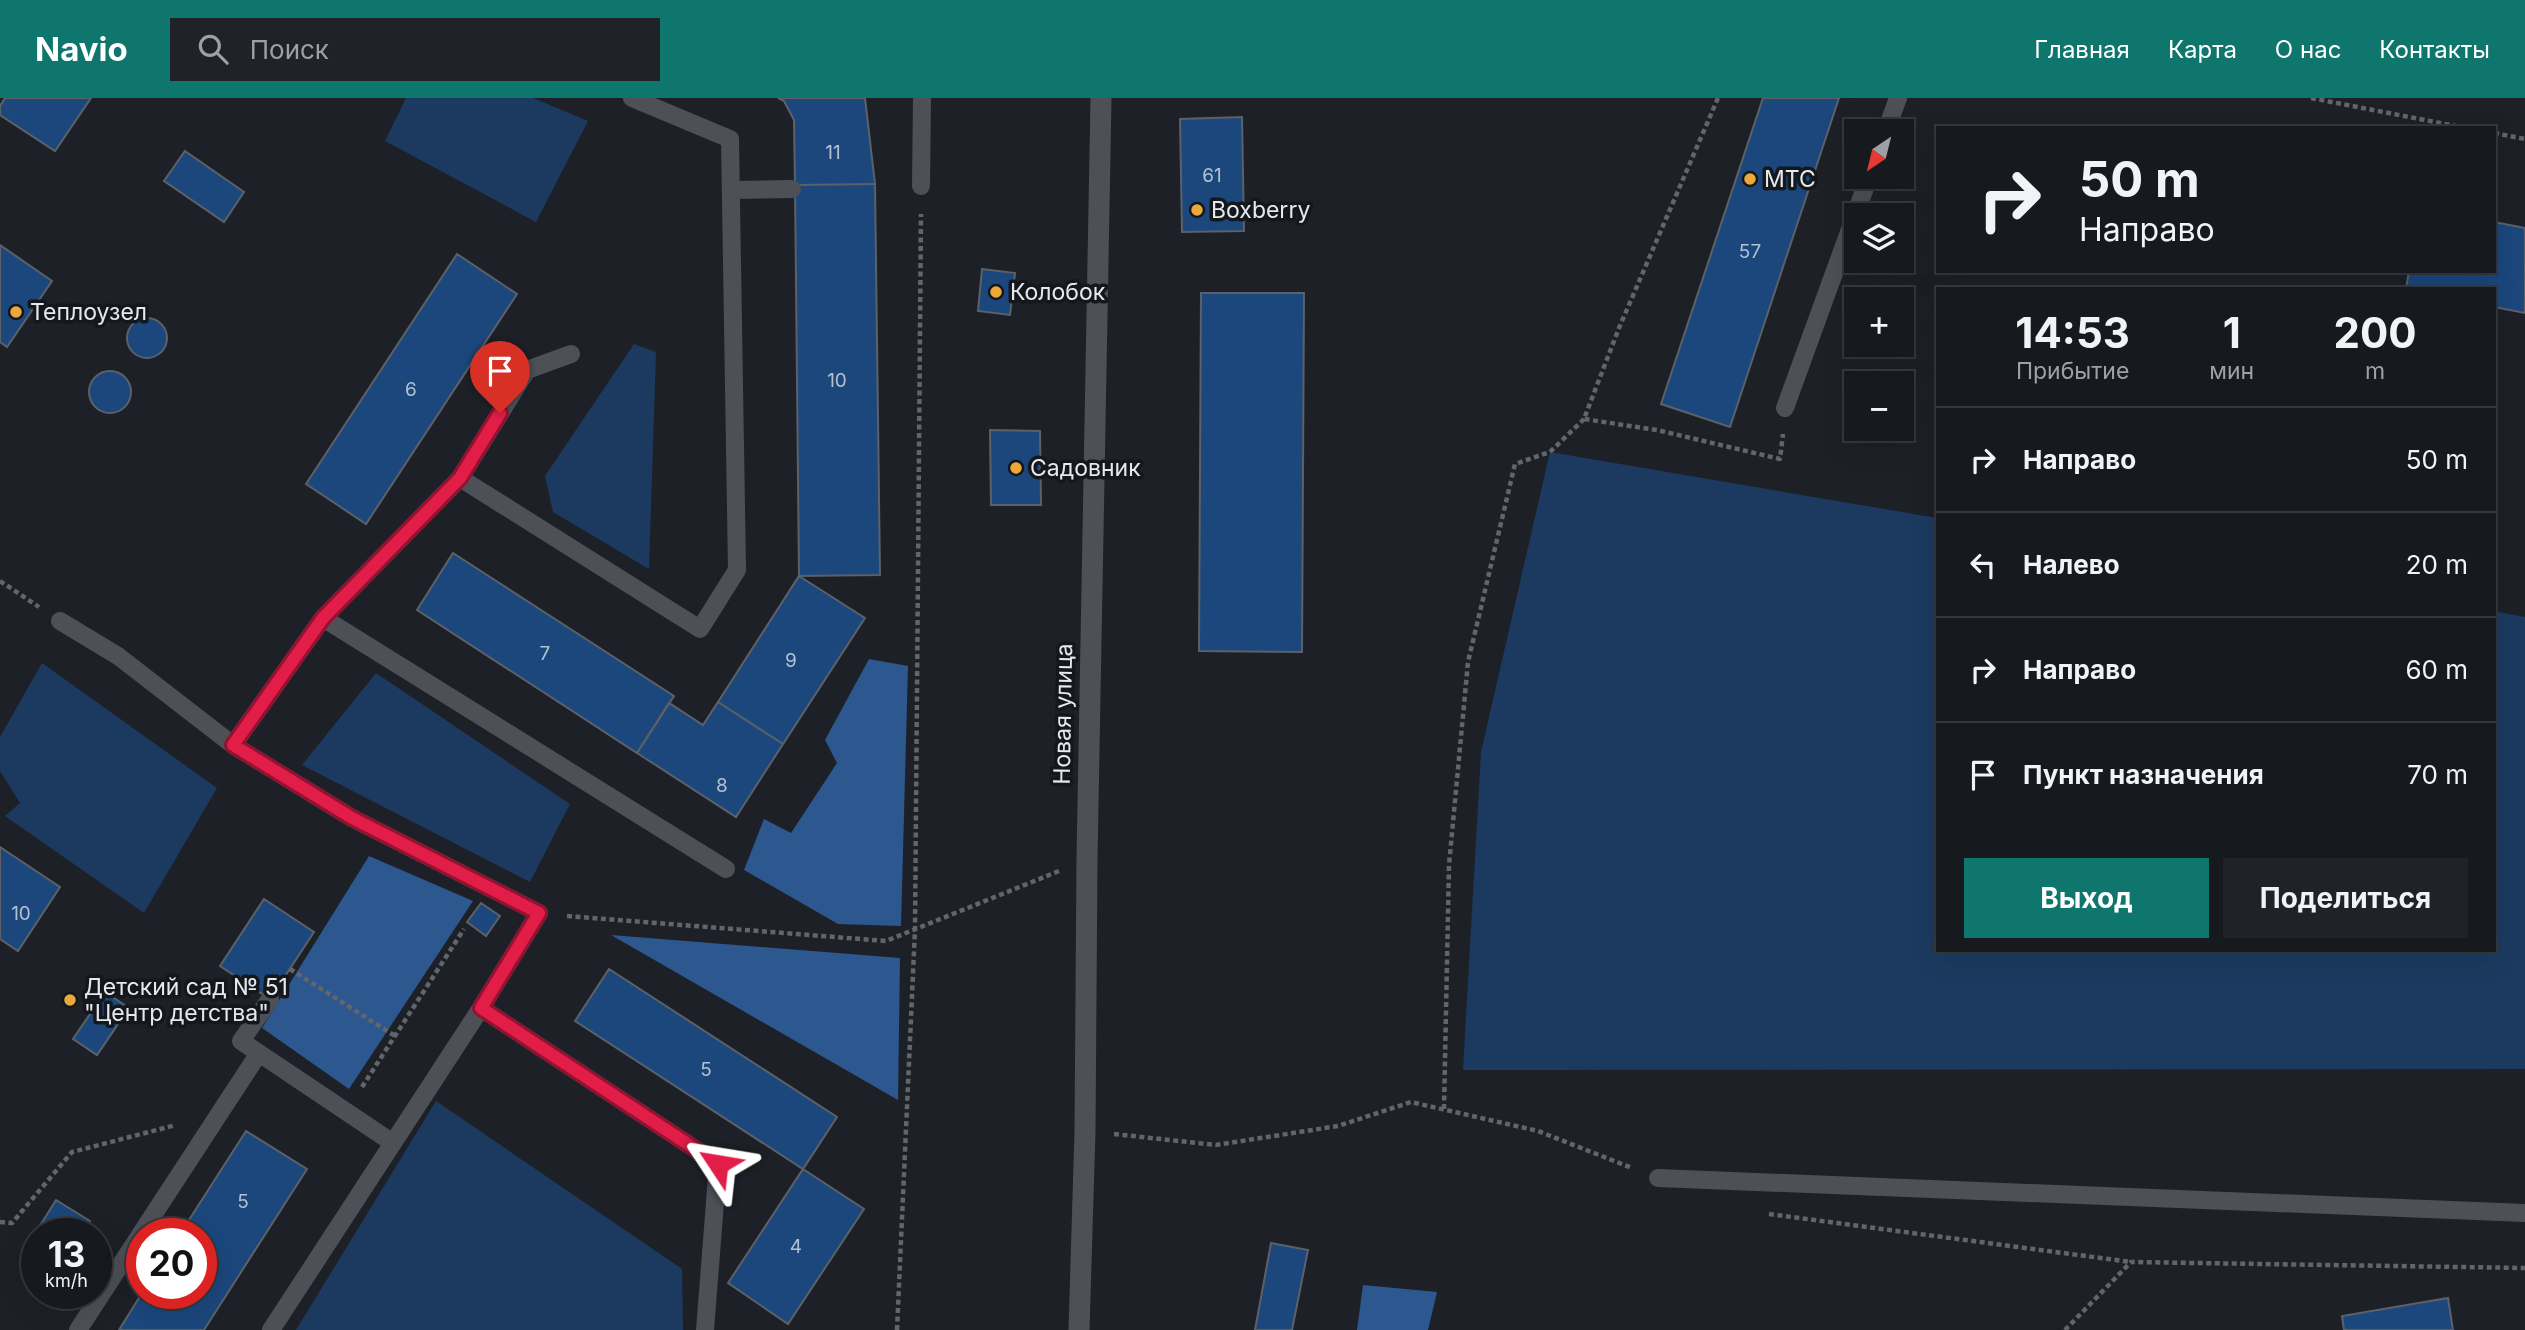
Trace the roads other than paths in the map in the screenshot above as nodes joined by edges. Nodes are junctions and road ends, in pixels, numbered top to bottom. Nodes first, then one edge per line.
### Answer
1 (632, 98) edge
2 (922, 98) edge
3 (1101, 98) edge
4 (1898, 98) edge
5 (1890, 119) edge
6 (921, 186) road end
7 (792, 189) dead end
8 (1865, 189) edge
9 (731, 190) junction
10 (571, 354) dead end
11 (1785, 408) road end
12 (460, 478) junction
13 (323, 618) junction
14 (60, 621) road end
15 (233, 745) junction
16 (726, 869) dead end
17 (270, 999) dead end
18 (481, 1008) junction
19 (259, 1053) junction
20 (393, 1143) junction
21 (1658, 1178) dead end
22 (2525, 1213) edge
23 (78, 1330) edge
24 (271, 1330) edge
25 (705, 1330) edge
26 (1079, 1330) edge

1 - 9 lane
2 - 6 lane
3 - 26 street, Новая улица
4 - 5 lane
7 - 9 lane
8 - 11 lane
9 - 12 lane
10 - 12 lane
12 - 13 lane
13 - 15 lane
13 - 16 lane
14 - 15 lane
15 - 18 lane
17 - 19 lane
18 - 20 lane
18 - 25 lane
19 - 20 lane
19 - 23 lane
20 - 24 lane
21 - 22 lane

